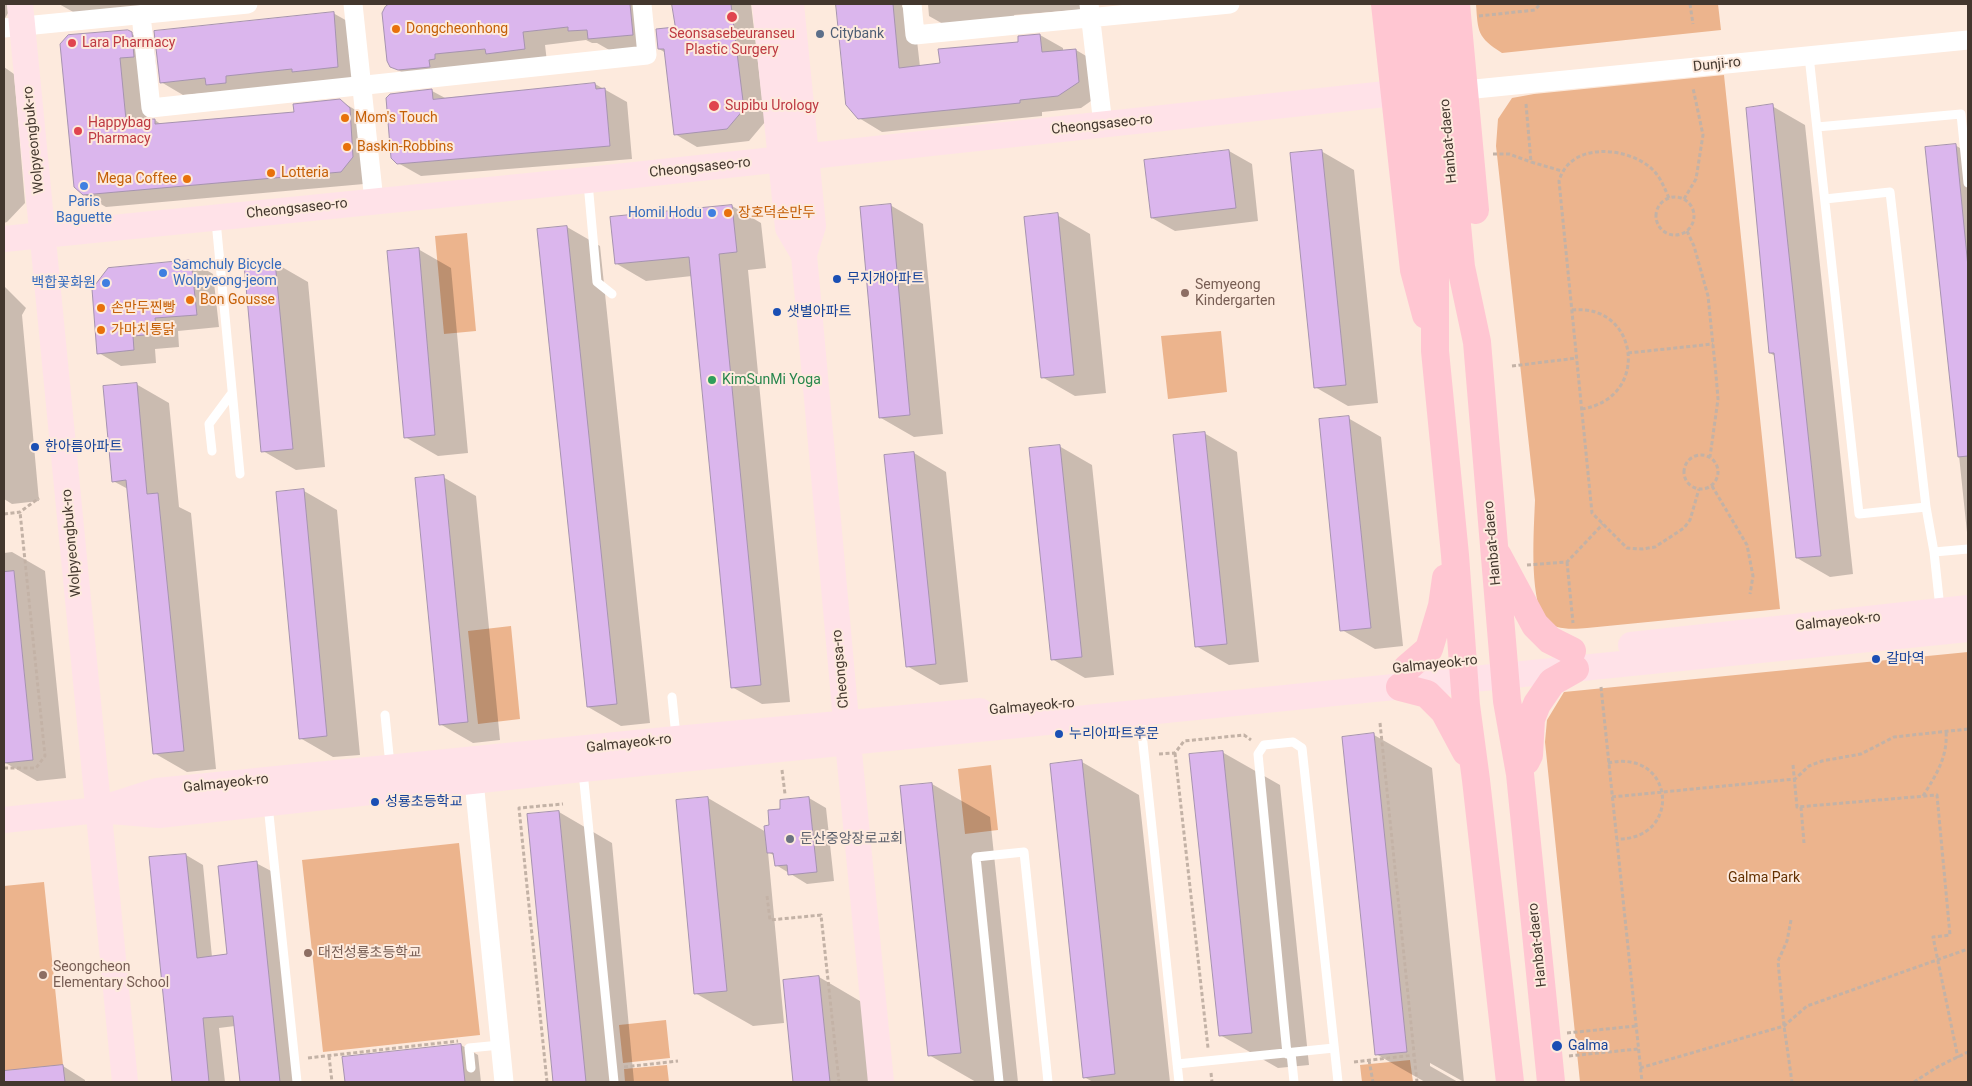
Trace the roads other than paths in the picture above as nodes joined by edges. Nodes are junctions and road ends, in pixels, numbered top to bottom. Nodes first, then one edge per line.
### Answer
1 (248, 4) edge
2 (353, 4) edge
3 (642, 4) edge
4 (765, 4) edge
5 (791, 4) edge
6 (912, 4) edge
7 (1230, 4) edge
8 (1385, 4) edge
9 (1410, 4) edge
10 (1436, 4) edge
11 (1466, 10) edge
12 (1090, 11) edge
13 (141, 14) junction
14 (15, 20) edge
15 (1968, 40) edge
16 (1809, 56) junction
17 (362, 86) junction
18 (1465, 90) junction
19 (1395, 93) junction
20 (1103, 125) junction
21 (1818, 127) junction
22 (806, 157) junction
23 (781, 160) junction
24 (588, 180) junction
25 (1968, 184) edge
26 (1825, 199) junction
27 (374, 201) junction
28 (216, 218) junction
29 (43, 235) junction
30 (4, 238) edge
31 (804, 255) junction
32 (612, 294) dead end
33 (1477, 342) junction
34 (1435, 350) junction
35 (232, 393) junction
36 (212, 451) dead end
37 (240, 474) dead end
38 (1926, 507) junction
39 (1493, 546) junction
40 (1968, 549) edge
41 (1934, 552) junction
42 (1455, 555) junction
43 (1968, 608) edge
44 (1940, 611) junction
45 (1968, 629) edge
46 (1573, 660) junction
47 (1504, 667) junction
48 (1463, 671) junction
49 (1404, 677) junction
50 (672, 698) dead end
51 (1140, 714) junction
52 (385, 715) dead end
53 (847, 733) junction
54 (676, 739) junction
55 (390, 768) junction
56 (582, 769) junction
57 (1520, 774) junction
58 (1476, 780) junction
59 (474, 781) junction
60 (268, 802) junction
61 (98, 810) junction
62 (4, 820) edge
63 (500, 1045) junction
64 (1334, 1048) junction
65 (1289, 1054) junction
66 (1177, 1064) junction
67 (471, 1068) dead end
68 (125, 1082) edge
69 (297, 1082) edge
70 (504, 1082) edge
71 (614, 1082) edge
72 (881, 1082) edge
73 (999, 1082) edge
74 (1048, 1082) edge
75 (1179, 1082) edge
76 (1294, 1082) edge
77 (1338, 1082) edge
78 (1510, 1082) edge
79 (1551, 1082) edge

1 - 13 street
2 - 17 street
3 - 17 street
4 - 23 street, Cheongsa-ro
5 - 22 street, Cheongsa-ro
6 - 12 street
7 - 12 street
8 - 19 main road
9 - 34 main road, Hanbat-daero
10 - 33 main road, Hanbat-daero
11 - 18 main road
12 - 20 street
13 - 14 street
13 - 17 street
14 - 29 street, Wolpyeongbuk-ro
15 - 16 street, Dunji-ro
16 - 18 street, Dunji-ro
16 - 21 lane
17 - 27 street
18 - 33 main road
19 - 20 street, Cheongsaseo-ro
19 - 34 main road
20 - 22 street, Cheongsaseo-ro
21 - 25 lane
21 - 26 lane
22 - 23 street, Cheongsaseo-ro
22 - 31 street, Cheongsa-ro
23 - 24 street, Cheongsaseo-ro
23 - 31 street, Cheongsa-ro
24 - 27 street, Cheongsaseo-ro
24 - 32 lane
26 - 38 lane
26 - 38 lane
27 - 28 street, Cheongsaseo-ro
28 - 29 street, Cheongsaseo-ro
28 - 35 lane
29 - 30 street, Cheongsaseo-ro
29 - 61 street, Wolpyeongbuk-ro
31 - 53 street, Cheongsa-ro
33 - 39 main road, Hanbat-daero
34 - 42 main road, Hanbat-daero
35 - 36 lane
35 - 37 lane
38 - 41 lane
39 - 46 main road
39 - 47 main road, Hanbat-daero
40 - 41 lane
41 - 44 lane
42 - 48 main road, Hanbat-daero
42 - 49 main road
43 - 44 street, Galmayeok-ro
44 - 46 street, Galmayeok-ro
45 - 46 street, Galmayeok-ro
46 - 47 street, Galmayeok-ro
46 - 57 main road
47 - 48 street, Galmayeok-ro
47 - 57 main road, Hanbat-daero
48 - 49 street, Galmayeok-ro
48 - 58 main road, Hanbat-daero
49 - 51 street, Galmayeok-ro
49 - 53 street, Galmayeok-ro
49 - 58 main road
50 - 54 lane
51 - 53 street, Galmayeok-ro
51 - 66 lane
52 - 55 lane
53 - 54 street, Galmayeok-ro
53 - 56 street, Galmayeok-ro
53 - 72 street, Cheongsa-ro
54 - 55 street, Galmayeok-ro
55 - 61 street, Galmayeok-ro
56 - 59 street, Galmayeok-ro
56 - 71 lane
57 - 79 main road, Hanbat-daero
58 - 78 main road, Hanbat-daero
59 - 60 street, Galmayeok-ro
59 - 63 street
60 - 61 street, Galmayeok-ro
60 - 69 lane
61 - 62 street, Galmayeok-ro
61 - 68 street, Wolpyeongbuk-ro
63 - 67 lane
63 - 70 street
64 - 65 lane
64 - 65 lane
64 - 77 lane
65 - 66 lane
65 - 76 lane
66 - 75 lane
73 - 74 lane

